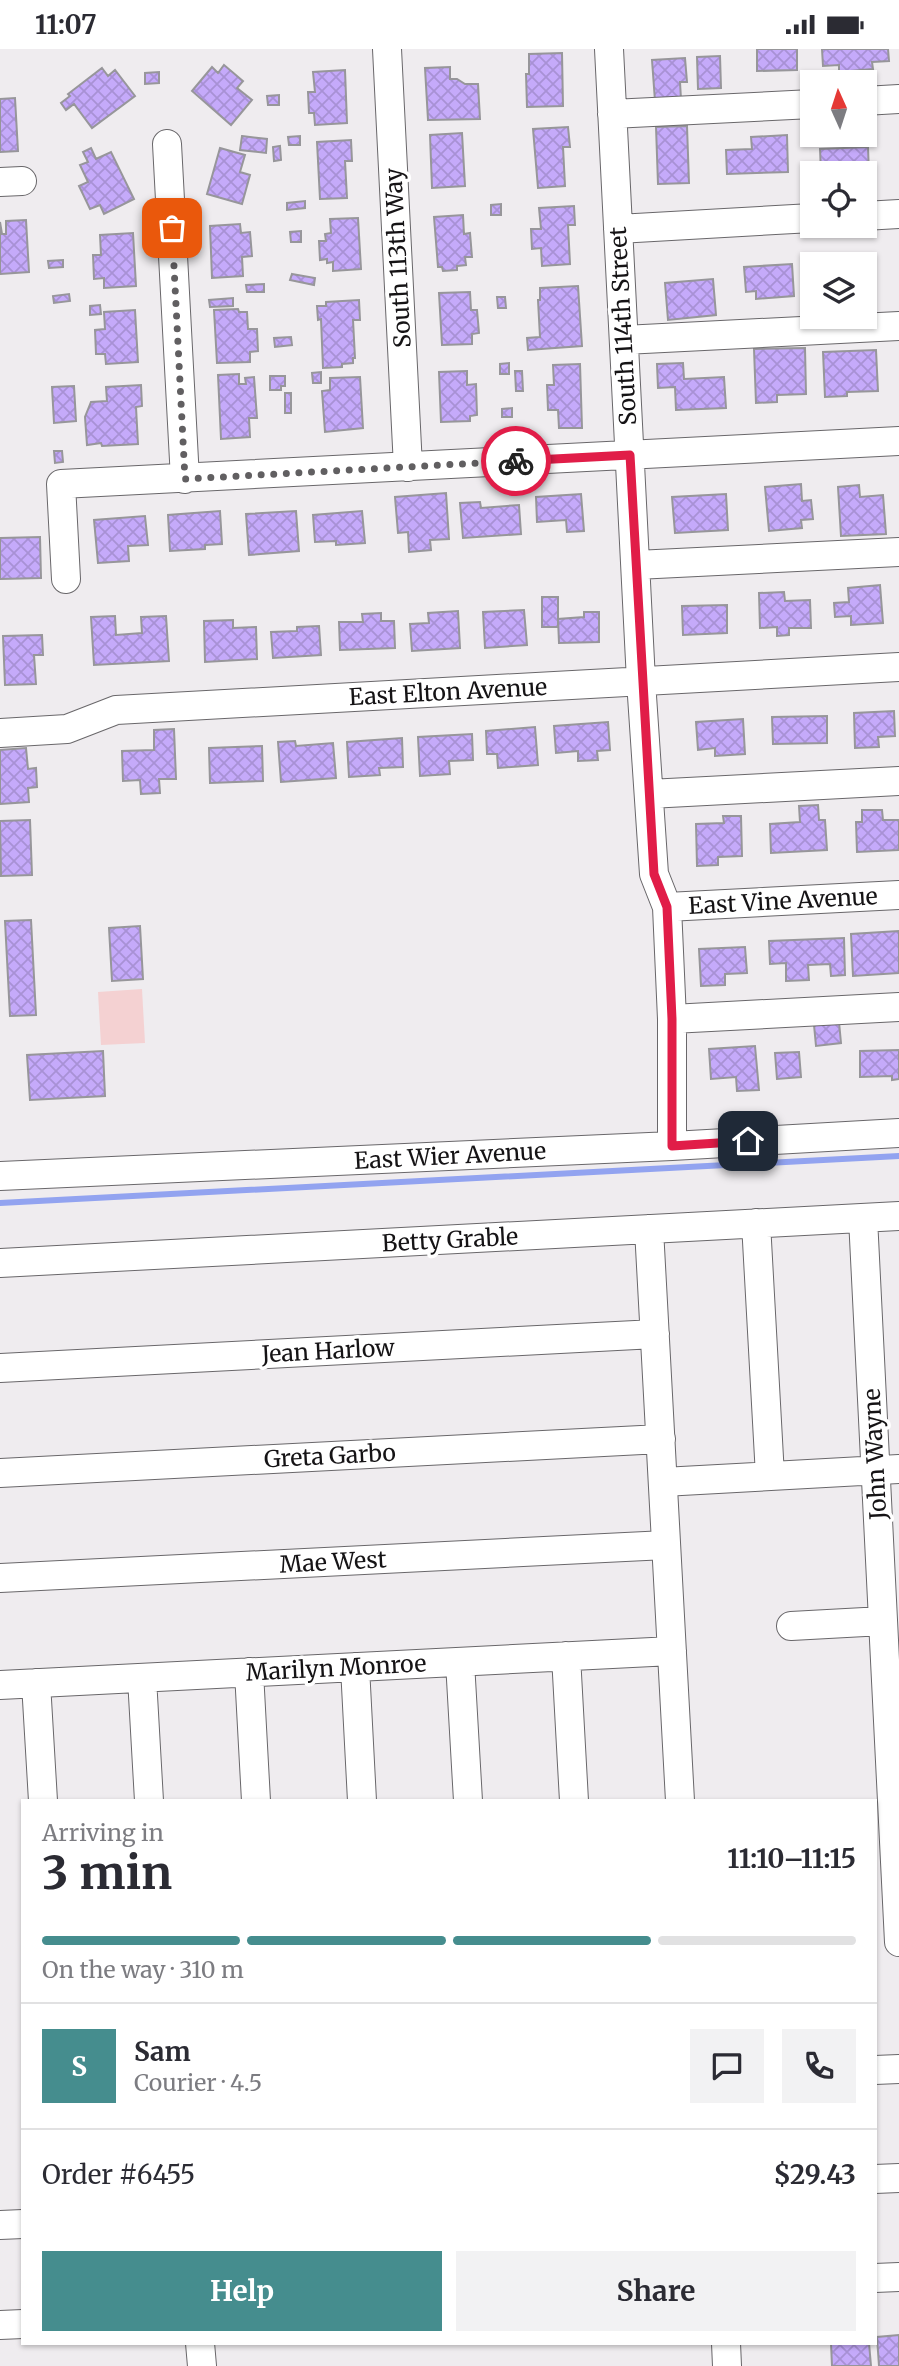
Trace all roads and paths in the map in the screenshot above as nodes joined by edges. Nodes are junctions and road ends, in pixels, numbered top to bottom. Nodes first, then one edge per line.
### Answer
1 (387, 49) edge
2 (609, 49) edge
3 (899, 99) edge
4 (877, 100) edge
5 (800, 105) edge
6 (612, 114) junction
7 (167, 144) dead end
8 (899, 214) edge
9 (877, 215) edge
10 (800, 219) edge
11 (618, 229) junction
12 (899, 326) edge
13 (624, 340) junction
14 (899, 441) edge
15 (630, 455) junction
16 (408, 467) junction
17 (185, 479) junction
18 (899, 552) edge
19 (636, 565) junction
20 (66, 579) dead end
21 (899, 667) edge
22 (641, 681) junction
23 (0, 733) edge
24 (899, 781) edge
25 (649, 794) junction
26 (899, 895) edge
27 (667, 907) junction
28 (899, 1007) edge
29 (672, 1019) junction
30 (899, 1133) edge
31 (672, 1146) junction
32 (0, 1176) edge
33 (899, 1216) edge
34 (863, 1217) junction
35 (756, 1223) junction
36 (649, 1229) junction
37 (0, 1263) edge
38 (655, 1334) junction
39 (0, 1368) edge
40 (661, 1439) junction
41 (887, 1470) edge
42 (0, 1473) edge
43 (770, 1476) junction
44 (663, 1482) junction
45 (666, 1545) junction
46 (0, 1578) edge
47 (883, 1621) junction
48 (791, 1626) dead end
49 (672, 1651) junction
50 (566, 1656) junction
51 (460, 1662) junction
52 (355, 1667) junction
53 (249, 1672) junction
54 (142, 1678) junction
55 (36, 1683) junction
56 (0, 1685) edge
57 (43, 1799) edge
58 (149, 1799) edge
59 (256, 1799) edge
60 (362, 1799) edge
61 (468, 1799) edge
62 (574, 1799) edge
63 (680, 1799) edge
64 (896, 1804) edge
65 (897, 1841) edge
66 (891, 1930) edge
67 (899, 2069) edge
68 (877, 2070) edge
69 (899, 2178) edge
70 (877, 2179) edge
71 (21, 2224) edge
72 (0, 2225) edge
73 (899, 2277) edge
74 (877, 2278) edge
75 (21, 2324) edge
76 (0, 2325) edge
77 (200, 2345) edge
78 (726, 2345) edge
79 (202, 2366) edge
80 (727, 2366) edge

1 - 16 street, South 113th Way
2 - 6 street, South 114th Street
3 - 4 street
5 - 6 street
6 - 11 street, South 114th Street
7 - 17 street
8 - 9 street
10 - 11 street
11 - 13 street, South 114th Street
12 - 13 street
13 - 15 street, South 114th Street
14 - 15 street
15 - 16 street
15 - 19 street, South 114th Street
16 - 17 street
17 - 20 street
18 - 19 street
19 - 22 street, South 114th Street
21 - 22 street, East Elton Avenue
22 - 23 street, East Elton Avenue
22 - 25 street, South 114th Street
24 - 25 street
25 - 27 street, South 114th Street
26 - 27 street, East Vine Avenue
27 - 29 street, South 114th Street
28 - 29 street
29 - 31 street, South 114th Street
30 - 31 street, East Wier Avenue
31 - 32 street, East Wier Avenue
33 - 34 street, Betty Grable
34 - 35 street, Betty Grable
34 - 41 street, John Wayne
35 - 36 street, Betty Grable
35 - 43 street
36 - 37 street, Betty Grable
36 - 38 street
38 - 39 street, Jean Harlow
38 - 40 street
40 - 42 street, Greta Garbo
40 - 44 street
41 - 43 street
41 - 47 street, John Wayne
43 - 44 street
44 - 45 street
45 - 46 street, Mae West
45 - 49 street
47 - 48 street
47 - 64 street, John Wayne
49 - 50 street, Marilyn Monroe
49 - 63 street
50 - 51 street, Marilyn Monroe
50 - 62 street
51 - 52 street, Marilyn Monroe
51 - 61 street
52 - 53 street, Marilyn Monroe
52 - 60 street
53 - 54 street, Marilyn Monroe
53 - 59 street
54 - 55 street, Marilyn Monroe
54 - 58 street
55 - 56 street, Marilyn Monroe
55 - 57 street
64 - 65 street, John Wayne
65 - 66 street, John Wayne
67 - 68 street
69 - 70 street
71 - 72 street
73 - 74 street
75 - 76 street
77 - 79 street
78 - 80 street

